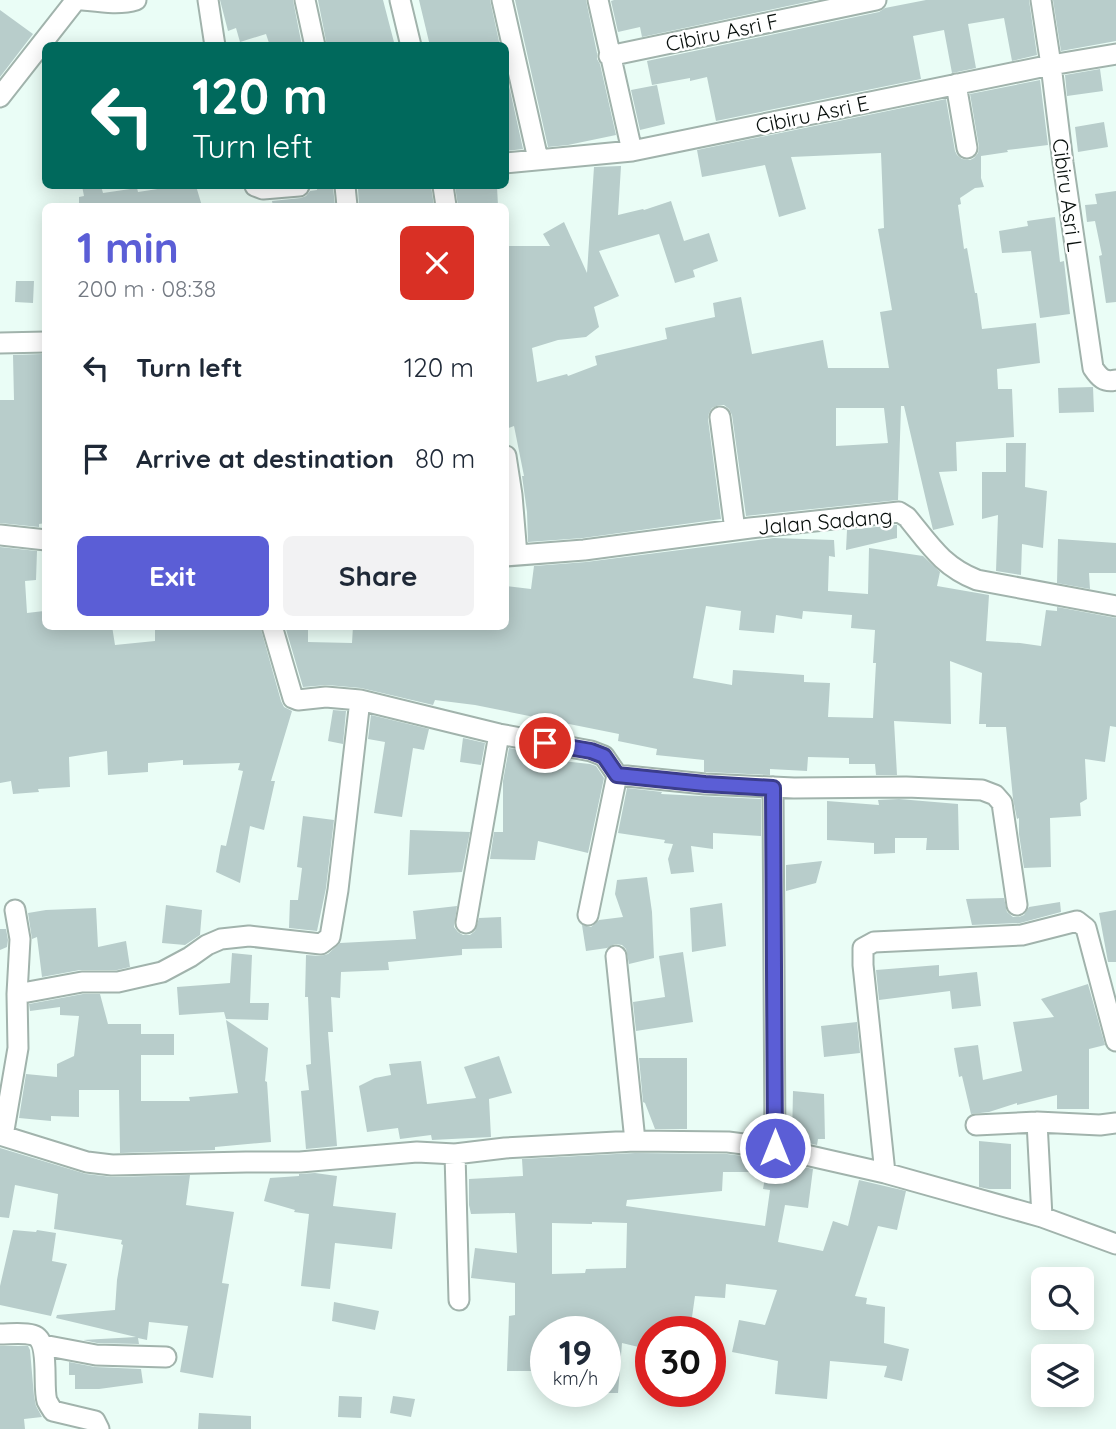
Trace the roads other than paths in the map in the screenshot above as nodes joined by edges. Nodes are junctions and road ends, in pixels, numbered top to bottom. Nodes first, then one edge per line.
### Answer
1 (75, 0) edge
2 (83, 0) edge
3 (136, 0) edge
4 (208, 0) edge
5 (305, 0) edge
6 (400, 0) edge
7 (502, 0) edge
8 (598, 0) edge
9 (876, 0) edge
10 (1041, 0) edge
11 (43, 42) edge
12 (214, 42) edge
13 (314, 42) edge
14 (410, 42) edge
15 (42, 43) edge
16 (1116, 54) edge
17 (609, 56) junction
18 (1051, 65) junction
19 (956, 85) junction
20 (0, 97) edge
21 (967, 148) dead end
22 (632, 151) junction
23 (538, 159) junction
24 (509, 163) edge
25 (42, 342) edge
26 (0, 343) edge
27 (1113, 381) edge
28 (720, 417) dead end
29 (509, 476) edge
30 (735, 530) junction
31 (0, 535) edge
32 (42, 540) edge
33 (512, 556) edge
34 (1116, 606) edge
35 (273, 630) edge
36 (360, 700) junction
37 (499, 734) junction
38 (617, 775) junction
39 (773, 788) junction
40 (1017, 905) dead end
41 (15, 910) dead end
42 (588, 915) dead end
43 (466, 923) dead end
44 (616, 956) dead end
45 (17, 994) junction
46 (1116, 1041) edge
47 (1037, 1122) junction
48 (1116, 1123) edge
49 (976, 1125) dead end
50 (2, 1136) edge
51 (635, 1141) junction
52 (775, 1148) junction
53 (455, 1154) junction
54 (885, 1173) junction
55 (1042, 1217) junction
56 (1116, 1244) edge
57 (459, 1300) dead end
58 (0, 1334) edge
59 (43, 1345) junction
60 (166, 1357) dead end
61 (99, 1429) edge

1 - 11 street
2 - 3 street
4 - 12 street
5 - 13 street
6 - 14 street
7 - 23 street
8 - 17 street
9 - 17 street, Cibiru Asri F
10 - 18 street, Cibiru Asri L
15 - 20 street
16 - 18 street, Cibiru Asri E
17 - 22 street
18 - 19 street, Cibiru Asri E
18 - 27 street, Cibiru Asri L
19 - 21 street
19 - 22 street, Cibiru Asri E
22 - 23 street, Cibiru Asri E
23 - 24 street, Cibiru Asri E
25 - 26 street
28 - 30 street
29 - 33 street
30 - 33 street, Jalan Sadang
30 - 34 street, Jalan Sadang
31 - 32 street
35 - 36 street
36 - 37 street
36 - 45 street
37 - 38 street
37 - 43 street
38 - 39 street
38 - 42 street
39 - 40 street
39 - 52 street
41 - 45 street
44 - 51 street
45 - 50 street
46 - 54 street
47 - 48 street
47 - 49 street
47 - 55 street
50 - 53 street
51 - 52 street
51 - 53 street
52 - 54 street
53 - 57 street
54 - 55 street
55 - 56 street
58 - 59 street
59 - 60 street
59 - 61 street

